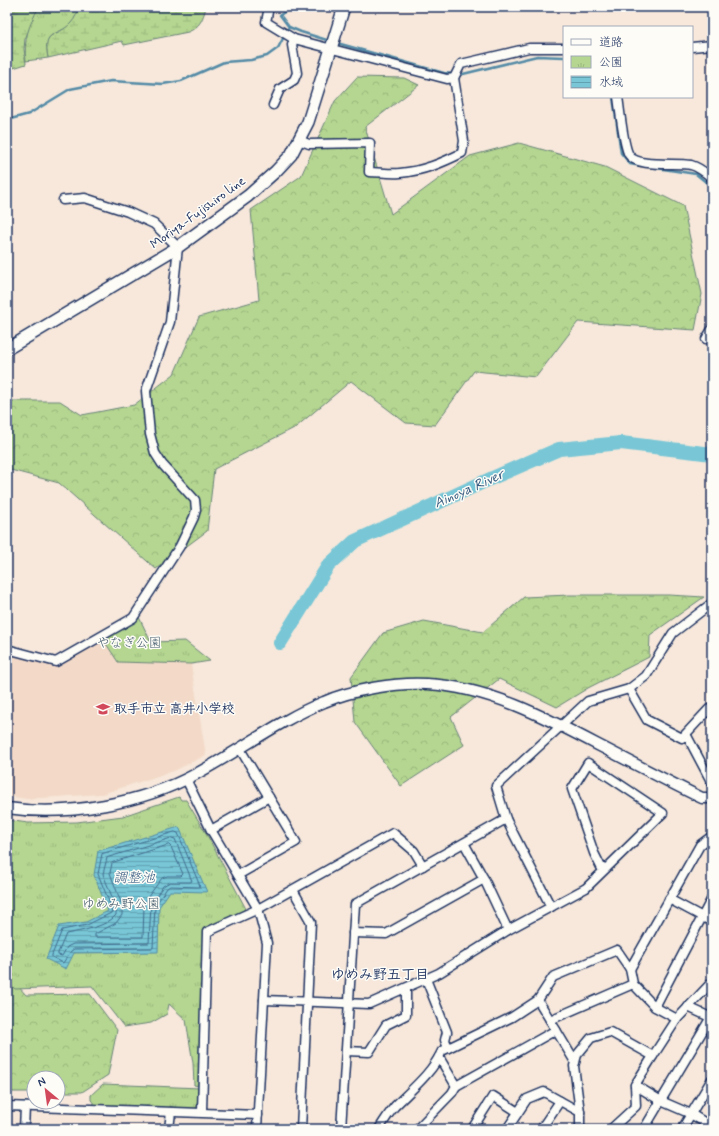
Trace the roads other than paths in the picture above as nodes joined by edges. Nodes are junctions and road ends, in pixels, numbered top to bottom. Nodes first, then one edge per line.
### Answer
1 (269, 7) edge
2 (344, 7) edge
3 (291, 38) junction
4 (332, 44) junction
5 (712, 44) edge
6 (693, 47) edge
7 (563, 48) edge
8 (456, 75) junction
9 (618, 98) edge
10 (273, 105) dead end
11 (299, 140) junction
12 (712, 178) edge
13 (63, 200) dead end
14 (178, 247) junction
15 (712, 329) edge
16 (706, 339) dead end
17 (9, 347) edge
18 (712, 603) edge
19 (7, 649) edge
20 (629, 689) junction
21 (712, 714) edge
22 (561, 726) junction
23 (686, 734) junction
24 (240, 749) junction
25 (186, 779) junction
26 (712, 783) edge
27 (269, 797) junction
28 (712, 798) edge
29 (7, 808) edge
30 (506, 819) junction
31 (211, 830) junction
32 (712, 836) edge
33 (464, 843) junction
34 (423, 866) junction
35 (604, 871) junction
36 (238, 875) junction
37 (484, 880) junction
38 (293, 890) junction
39 (712, 898) edge
40 (669, 900) junction
41 (551, 907) junction
42 (258, 909) junction
43 (702, 917) junction
44 (712, 922) edge
45 (508, 930) junction
46 (353, 933) junction
47 (630, 968) junction
48 (426, 979) junction
49 (712, 982) edge
50 (633, 984) junction
51 (406, 988) junction
52 (264, 1000) junction
53 (538, 1000) junction
54 (307, 1001) junction
55 (349, 1003) junction
56 (656, 1007) junction
57 (688, 1007) junction
58 (711, 1018) edge
59 (677, 1019) junction
60 (550, 1020) junction
61 (556, 1030) junction
62 (448, 1048) junction
63 (346, 1051) junction
64 (653, 1056) junction
65 (440, 1057) junction
66 (575, 1062) junction
67 (712, 1079) edge
68 (635, 1085) junction
69 (456, 1086) junction
70 (560, 1101) junction
71 (661, 1101) junction
72 (7, 1106) edge
73 (25, 1107) junction
74 (171, 1112) junction
75 (202, 1112) junction
76 (518, 1112) junction
77 (580, 1112) junction
78 (691, 1114) junction
79 (258, 1115) junction
80 (579, 1127) edge
81 (712, 1128) edge
82 (24, 1129) edge
83 (169, 1129) edge
84 (257, 1129) edge
85 (301, 1129) edge
86 (341, 1129) edge
87 (379, 1129) edge
88 (417, 1129) edge
89 (472, 1129) edge
90 (507, 1129) edge
91 (541, 1129) edge
92 (611, 1129) edge
93 (644, 1129) edge
94 (682, 1129) edge

1 - 3 street
2 - 4 main road
3 - 4 street
3 - 10 street
4 - 8 street
4 - 11 main road, Moriya-Fujishiro line
5 - 6 street
7 - 8 street
8 - 11 street
9 - 12 street
11 - 14 main road, Moriya-Fujishiro line
13 - 14 street
14 - 17 main road, Moriya-Fujishiro line
14 - 19 street
15 - 16 street
18 - 20 street
20 - 22 street
20 - 23 street
21 - 23 street
22 - 24 street
22 - 28 street
22 - 30 street
23 - 26 street
24 - 25 street
24 - 27 street
25 - 29 street
25 - 31 street
27 - 31 street
27 - 36 street
30 - 33 street
30 - 41 street
31 - 36 street
32 - 40 street
33 - 34 street
33 - 37 street
34 - 38 street
34 - 46 street
35 - 35 street
35 - 41 street
36 - 42 street
37 - 45 street
37 - 46 street
38 - 42 street
38 - 54 street
39 - 43 street
40 - 43 street
40 - 47 street
41 - 45 street
42 - 52 street
42 - 75 street
43 - 44 street
43 - 56 street
45 - 48 street
46 - 55 street
47 - 50 street
47 - 53 street
48 - 51 street
48 - 62 street
49 - 57 street
50 - 56 street
50 - 60 street
51 - 55 street
51 - 63 street
52 - 54 street
52 - 79 street
53 - 60 street
53 - 62 street
54 - 55 street
54 - 85 street
55 - 63 street
56 - 59 street
57 - 58 street
57 - 59 street
58 - 71 street
59 - 64 street
60 - 61 street
61 - 66 street
61 - 69 street
62 - 65 street
63 - 86 street
64 - 66 street
64 - 68 street
65 - 69 street
65 - 87 street
66 - 77 street
67 - 78 street
68 - 71 street
68 - 92 street
69 - 88 street
70 - 76 street
70 - 77 street
70 - 91 street
71 - 78 street
71 - 93 street
72 - 73 street
73 - 74 street
73 - 82 street
74 - 75 street
74 - 83 street
75 - 79 street
76 - 89 street
76 - 90 street
77 - 80 street
78 - 81 street
78 - 94 street
79 - 84 street

